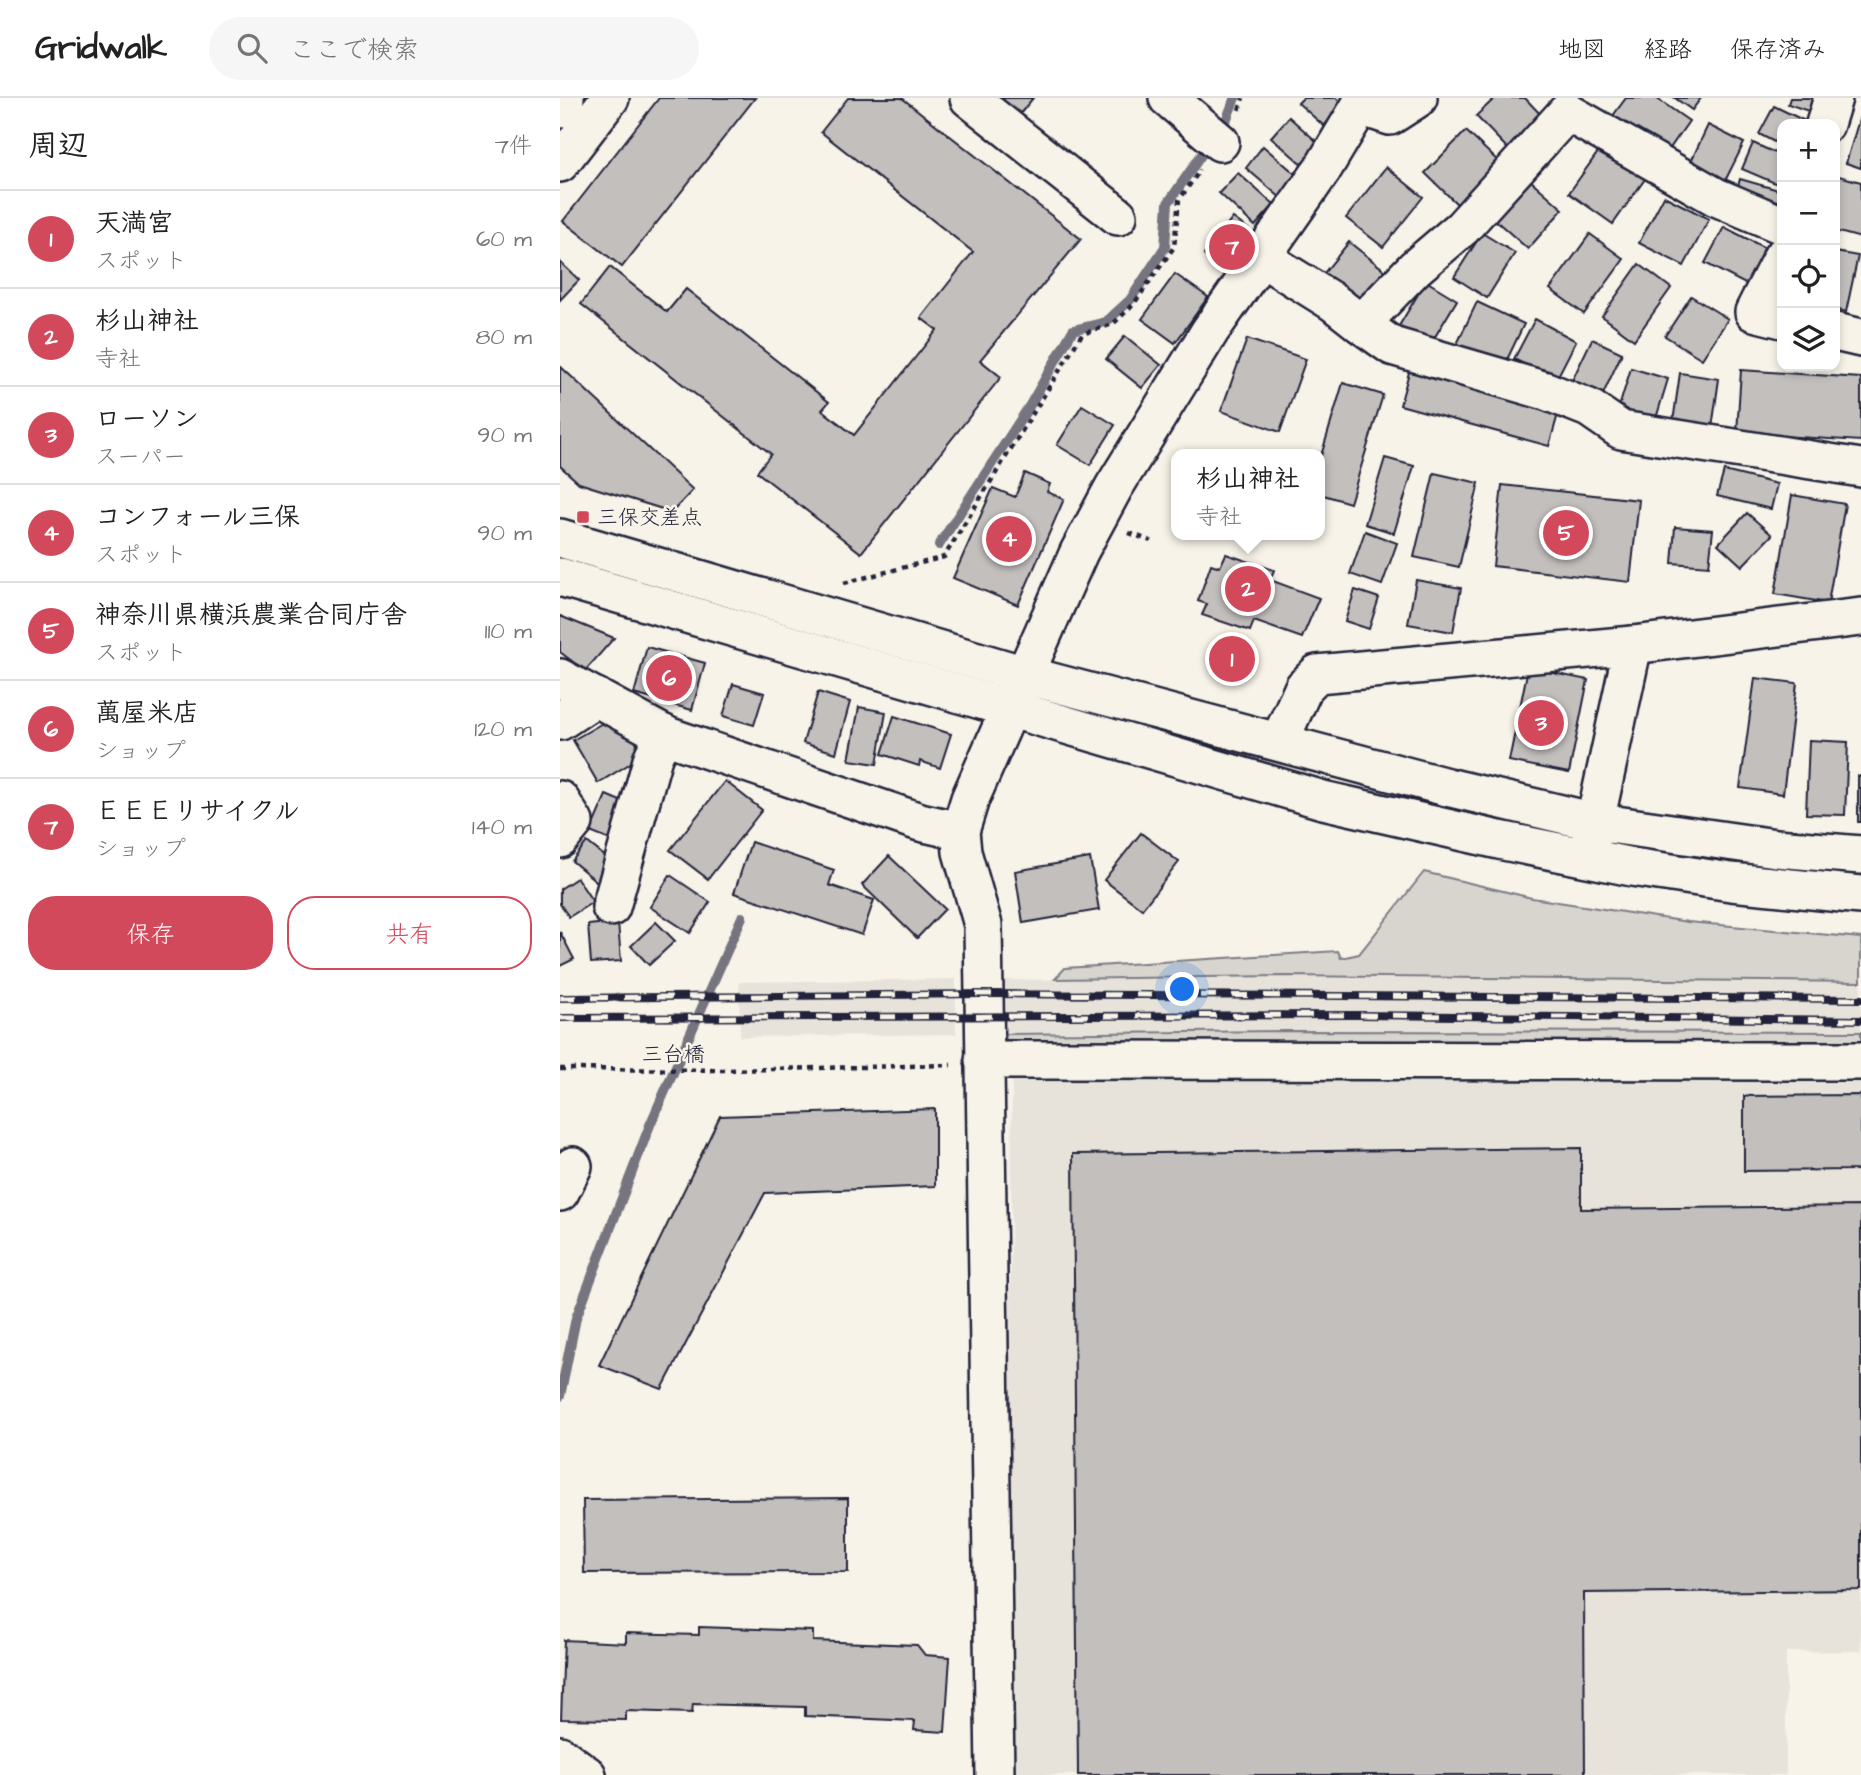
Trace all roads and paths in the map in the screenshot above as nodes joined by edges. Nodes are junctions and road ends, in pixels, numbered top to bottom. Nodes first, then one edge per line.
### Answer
1 (565, 98) edge
2 (610, 98) edge
3 (969, 98) edge
4 (1168, 98) edge
5 (1243, 98) edge
6 (1418, 98) edge
7 (1833, 98) edge
8 (1362, 102) edge
9 (560, 109) edge
10 (1827, 119) edge
11 (1220, 142) junction
12 (560, 163) edge
13 (1118, 216) dead end
14 (1777, 223) edge
15 (1261, 257) junction
16 (1777, 267) edge
17 (1777, 317) edge
18 (1361, 324) junction
19 (1840, 332) edge
20 (1861, 338) edge
21 (1861, 468) edge
22 (1127, 533) dead end
23 (560, 538) edge
24 (1151, 541) dead end
25 (560, 577) edge
26 (835, 586) dead end
27 (1861, 617) edge
28 (1633, 645) junction
29 (1025, 675) junction
30 (560, 678) edge
31 (596, 697) junction
32 (1009, 709) junction
33 (560, 721) edge
34 (664, 734) junction
35 (1280, 740) junction
36 (560, 800) edge
37 (1595, 822) junction
38 (960, 831) junction
39 (560, 839) edge
40 (1861, 855) edge
41 (1587, 858) junction
42 (1861, 895) edge
43 (611, 907) dead end
44 (1861, 1061) edge
45 (973, 1062) junction
46 (560, 1069) edge
47 (560, 1755) edge
48 (587, 1775) edge
49 (995, 1775) edge

1 - 9 street
2 - 12 street
3 - 13 street
4 - 11 street
5 - 11 path
6 - 8 street
7 - 10 street
8 - 15 street
11 - 26 path
14 - 18 street
15 - 18 street
15 - 29 street
16 - 17 street
18 - 21 street
19 - 20 street
22 - 24 path
23 - 29 street
25 - 32 street
27 - 28 street
28 - 35 street
28 - 37 street
29 - 32 street
29 - 35 street
30 - 31 street
31 - 33 street
31 - 34 street
32 - 38 street
32 - 41 street
34 - 38 street
34 - 43 street
35 - 37 street
36 - 39 street
37 - 40 street
37 - 41 street
38 - 45 street
41 - 42 street
44 - 45 street
45 - 46 path, 三台橋
45 - 49 street
47 - 48 street

